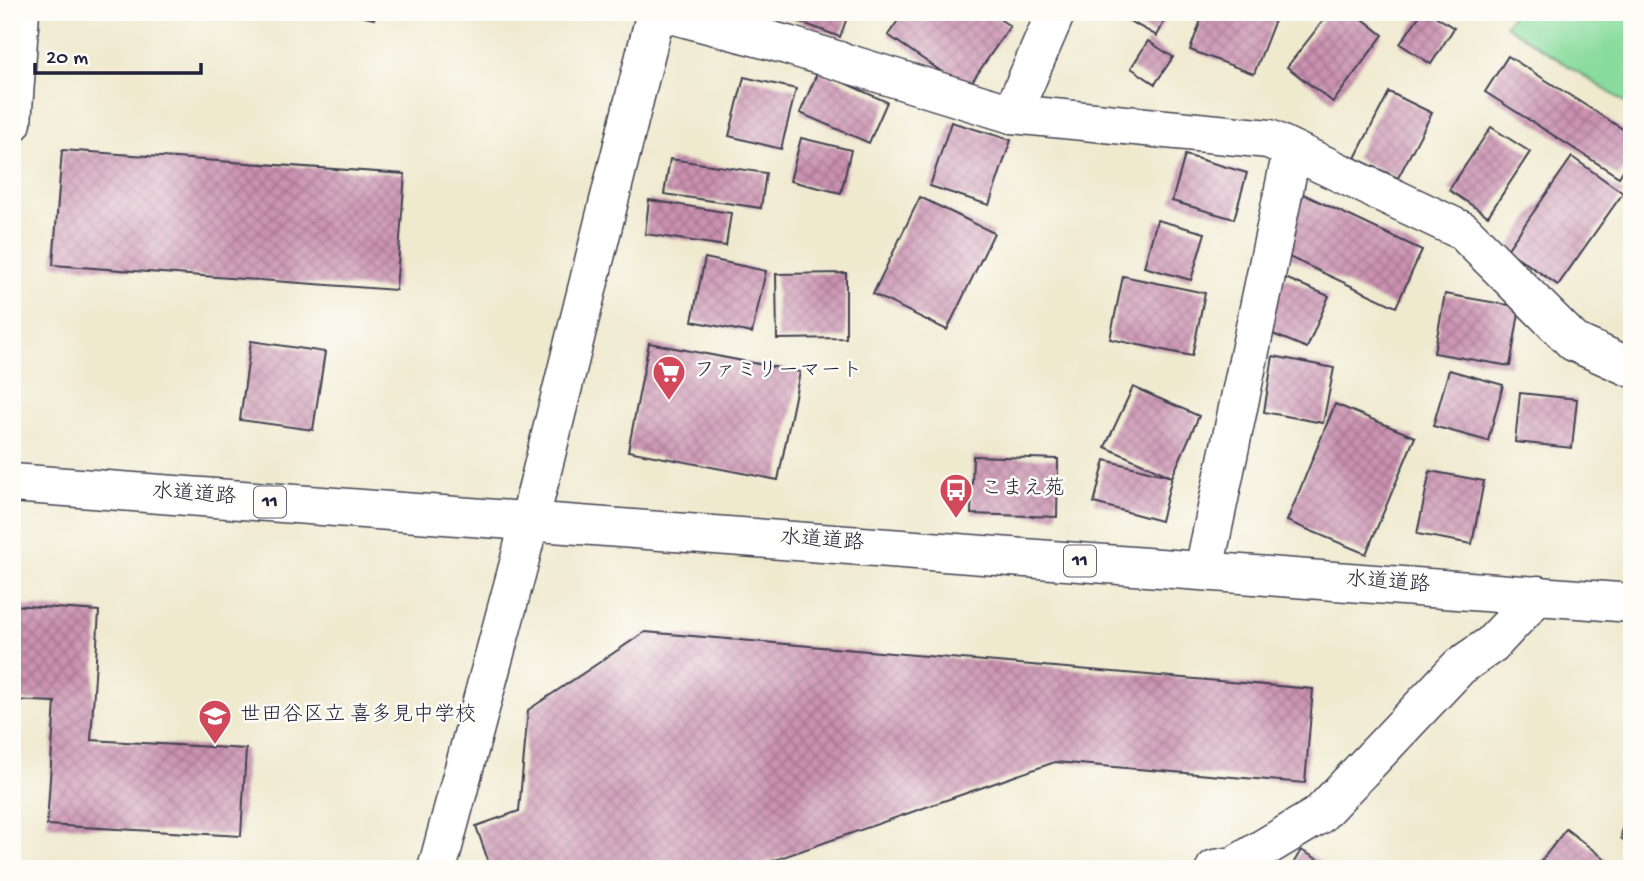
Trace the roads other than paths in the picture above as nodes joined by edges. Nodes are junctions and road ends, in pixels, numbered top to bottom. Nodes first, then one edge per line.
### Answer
1 (20, 12) edge
2 (656, 12) edge
3 (663, 12) edge
4 (1056, 12) edge
5 (1012, 114) junction
6 (12, 123) edge
7 (1292, 151) junction
8 (1632, 368) edge
9 (12, 482) edge
10 (529, 521) junction
11 (1204, 570) junction
12 (1538, 595) junction
13 (1632, 603) edge
14 (1227, 868) edge
15 (437, 869) edge

1 - 6 street
2 - 10 street
3 - 5 street
4 - 5 street
5 - 7 street
7 - 8 street
7 - 11 street
9 - 10 street, 水道道路 / 11
10 - 11 street, 水道道路 / 11
10 - 15 street
11 - 12 street, 水道道路 / 11
12 - 13 street, 水道道路 / 11
12 - 14 street

